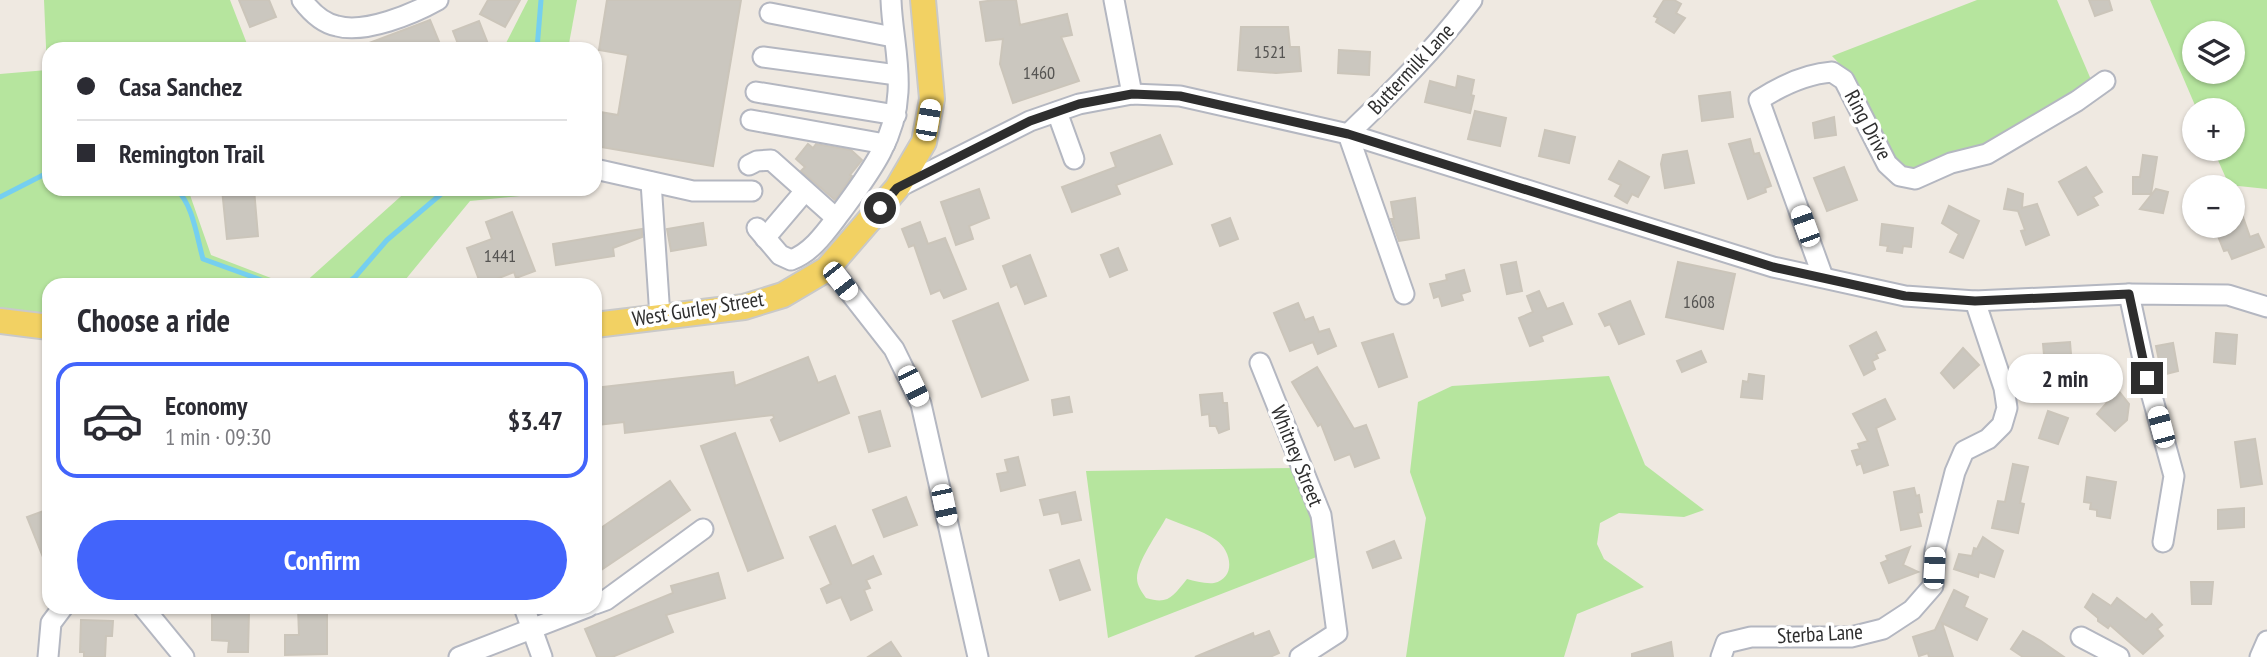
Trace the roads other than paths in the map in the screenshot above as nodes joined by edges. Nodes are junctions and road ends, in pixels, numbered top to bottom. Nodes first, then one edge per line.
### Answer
1 (302, 0) edge
2 (438, 0) edge
3 (891, 0) edge
4 (923, 0) edge
5 (1114, 0) edge
6 (1472, 0) edge
7 (770, 13) dead end
8 (893, 37) junction
9 (763, 57) dead end
10 (897, 75) junction
11 (2105, 81) dead end
12 (756, 92) dead end
13 (1132, 94) junction
14 (1057, 112) junction
15 (896, 115) junction
16 (751, 120) dead end
17 (1348, 134) junction
18 (886, 144) junction
19 (1074, 159) dead end
20 (749, 165) dead end
21 (602, 170) edge
22 (651, 181) junction
23 (897, 188) junction
24 (752, 191) dead end
25 (805, 191) junction
26 (836, 218) junction
27 (827, 269) junction
28 (1823, 277) junction
29 (1404, 294) dead end
30 (2129, 294) junction
31 (1975, 301) junction
32 (2267, 307) edge
33 (660, 317) junction
34 (0, 321) edge
35 (602, 324) edge
36 (42, 326) edge
37 (1260, 363) dead end
38 (703, 529) dead end
39 (2163, 541) dead end
40 (602, 601) edge
41 (58, 614) edge
42 (149, 614) edge
43 (526, 614) edge
44 (570, 614) edge
45 (531, 629) junction
46 (2081, 637) dead end
47 (2267, 641) edge
48 (48, 657) edge
49 (184, 657) edge
50 (460, 657) edge
51 (542, 657) edge
52 (978, 657) edge
53 (1300, 657) edge
54 (1721, 657) edge
55 (2119, 657) edge
56 (2260, 657) edge

1 - 2 street
3 - 8 street
4 - 23 main road, West Gurley Street
5 - 13 street
6 - 17 street, Buttermilk Lane
7 - 8 street
8 - 10 street
9 - 10 street
10 - 15 street
11 - 28 street, Ring Drive
12 - 15 street
13 - 14 street
13 - 17 street
14 - 19 street
14 - 23 street
15 - 18 street
16 - 18 street
17 - 28 street
17 - 29 street
18 - 26 street
20 - 25 street
21 - 22 street
22 - 24 street
22 - 33 street
23 - 27 main road, West Gurley Street
25 - 26 street
25 - 26 street
27 - 33 main road, West Gurley Street
27 - 52 street
28 - 31 street
30 - 31 street
30 - 32 street
30 - 39 street
31 - 54 street, Sterba Lane
33 - 35 main road, West Gurley Street
34 - 36 main road
37 - 53 street, Whitney Street
38 - 40 street
41 - 48 street
42 - 49 street
43 - 45 street
44 - 45 street
45 - 50 street
45 - 51 street
46 - 55 street
47 - 56 street

